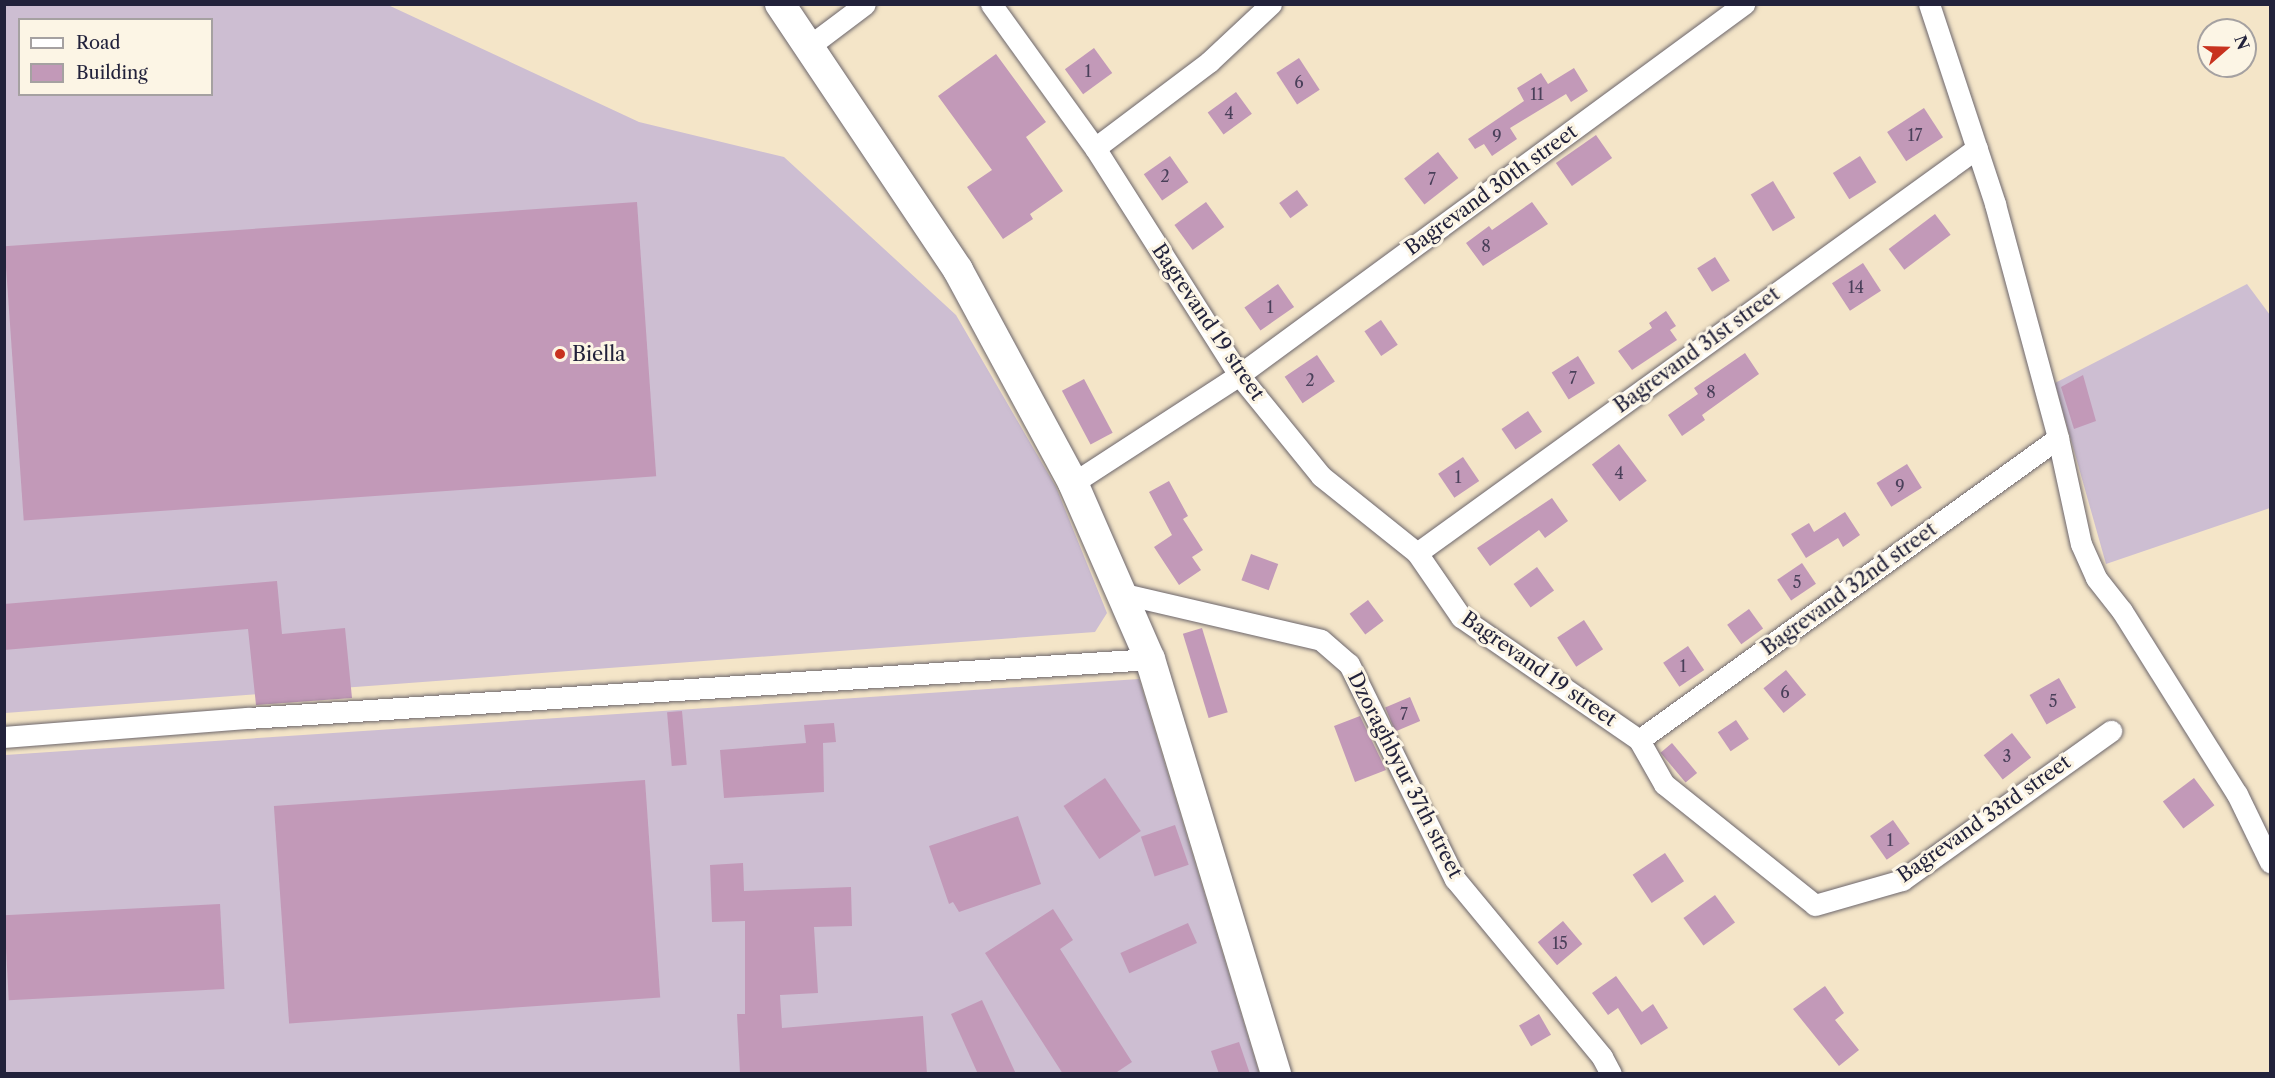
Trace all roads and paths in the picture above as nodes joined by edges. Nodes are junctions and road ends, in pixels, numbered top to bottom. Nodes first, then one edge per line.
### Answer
1 (780, 4) edge
2 (865, 4) edge
3 (991, 4) edge
4 (1271, 4) edge
5 (1743, 4) edge
6 (1929, 4) edge
7 (808, 46) junction
8 (1095, 148) junction
9 (1977, 148) junction
10 (1239, 375) junction
11 (2058, 438) junction
12 (1073, 483) junction
13 (1417, 553) junction
14 (1124, 594) junction
15 (1150, 659) junction
16 (2111, 731) dead end
17 (4, 737) edge
18 (1639, 740) junction
19 (2271, 862) edge
20 (1815, 905) joint
21 (1276, 1074) edge
22 (1611, 1074) edge

1 - 7 street
2 - 7 street
3 - 8 street, Bagrevand 19 street
4 - 8 street
5 - 10 street, Bagrevand 30th street
6 - 9 street
7 - 12 street
8 - 10 street, Bagrevand 19 street
9 - 11 street
9 - 13 street, Bagrevand 31st street
10 - 12 street, Bagrevand 30th street
10 - 13 street, Bagrevand 19 street
11 - 18 street, Bagrevand 32nd street
11 - 19 street
12 - 14 street
13 - 18 street, Bagrevand 19 street
14 - 15 street
14 - 22 street, Dzoraghbyur 37th street
15 - 17 street
15 - 21 street
16 - 20 street, Bagrevand 33rd street
18 - 20 street, Bagrevand 19 street

